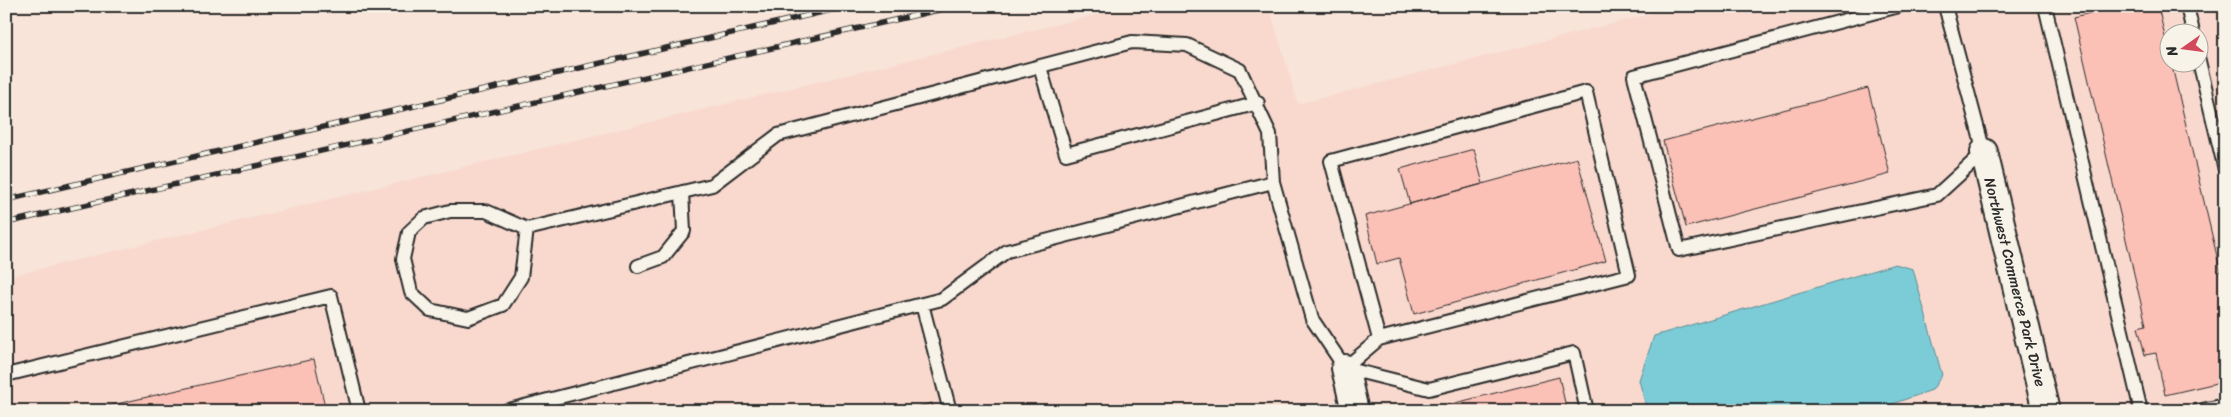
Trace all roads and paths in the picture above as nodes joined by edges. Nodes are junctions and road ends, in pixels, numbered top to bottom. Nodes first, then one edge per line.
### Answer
1 (1899, 6) edge
2 (1945, 6) edge
3 (2045, 6) edge
4 (2187, 6) edge
5 (2191, 22) edge
6 (1040, 67) junction
7 (2202, 72) edge
8 (1258, 103) junction
9 (1984, 152) junction
10 (2225, 170) edge
11 (1274, 182) junction
12 (682, 192) junction
13 (527, 229) junction
14 (638, 266) dead end
15 (922, 304) junction
16 (1379, 339) junction
17 (1344, 368) junction
18 (6, 375) edge
19 (2225, 405) edge
20 (359, 411) edge
21 (505, 411) edge
22 (950, 411) edge
23 (1355, 411) edge
24 (1588, 411) edge
25 (2046, 411) edge
26 (2141, 411) edge
27 (2198, 411) edge

1 - 9 lane
2 - 9 lane
3 - 26 lane
4 - 5 lane
6 - 8 lane
6 - 8 lane
6 - 12 lane
7 - 10 lane
8 - 11 lane
9 - 25 street, Northwest Commerce Park Drive
11 - 15 lane
11 - 17 lane
12 - 13 lane
12 - 14 lane
13 - 13 lane
15 - 21 lane
15 - 22 lane
16 - 16 lane
16 - 17 lane
17 - 23 street
17 - 24 lane
18 - 20 lane
19 - 27 lane

